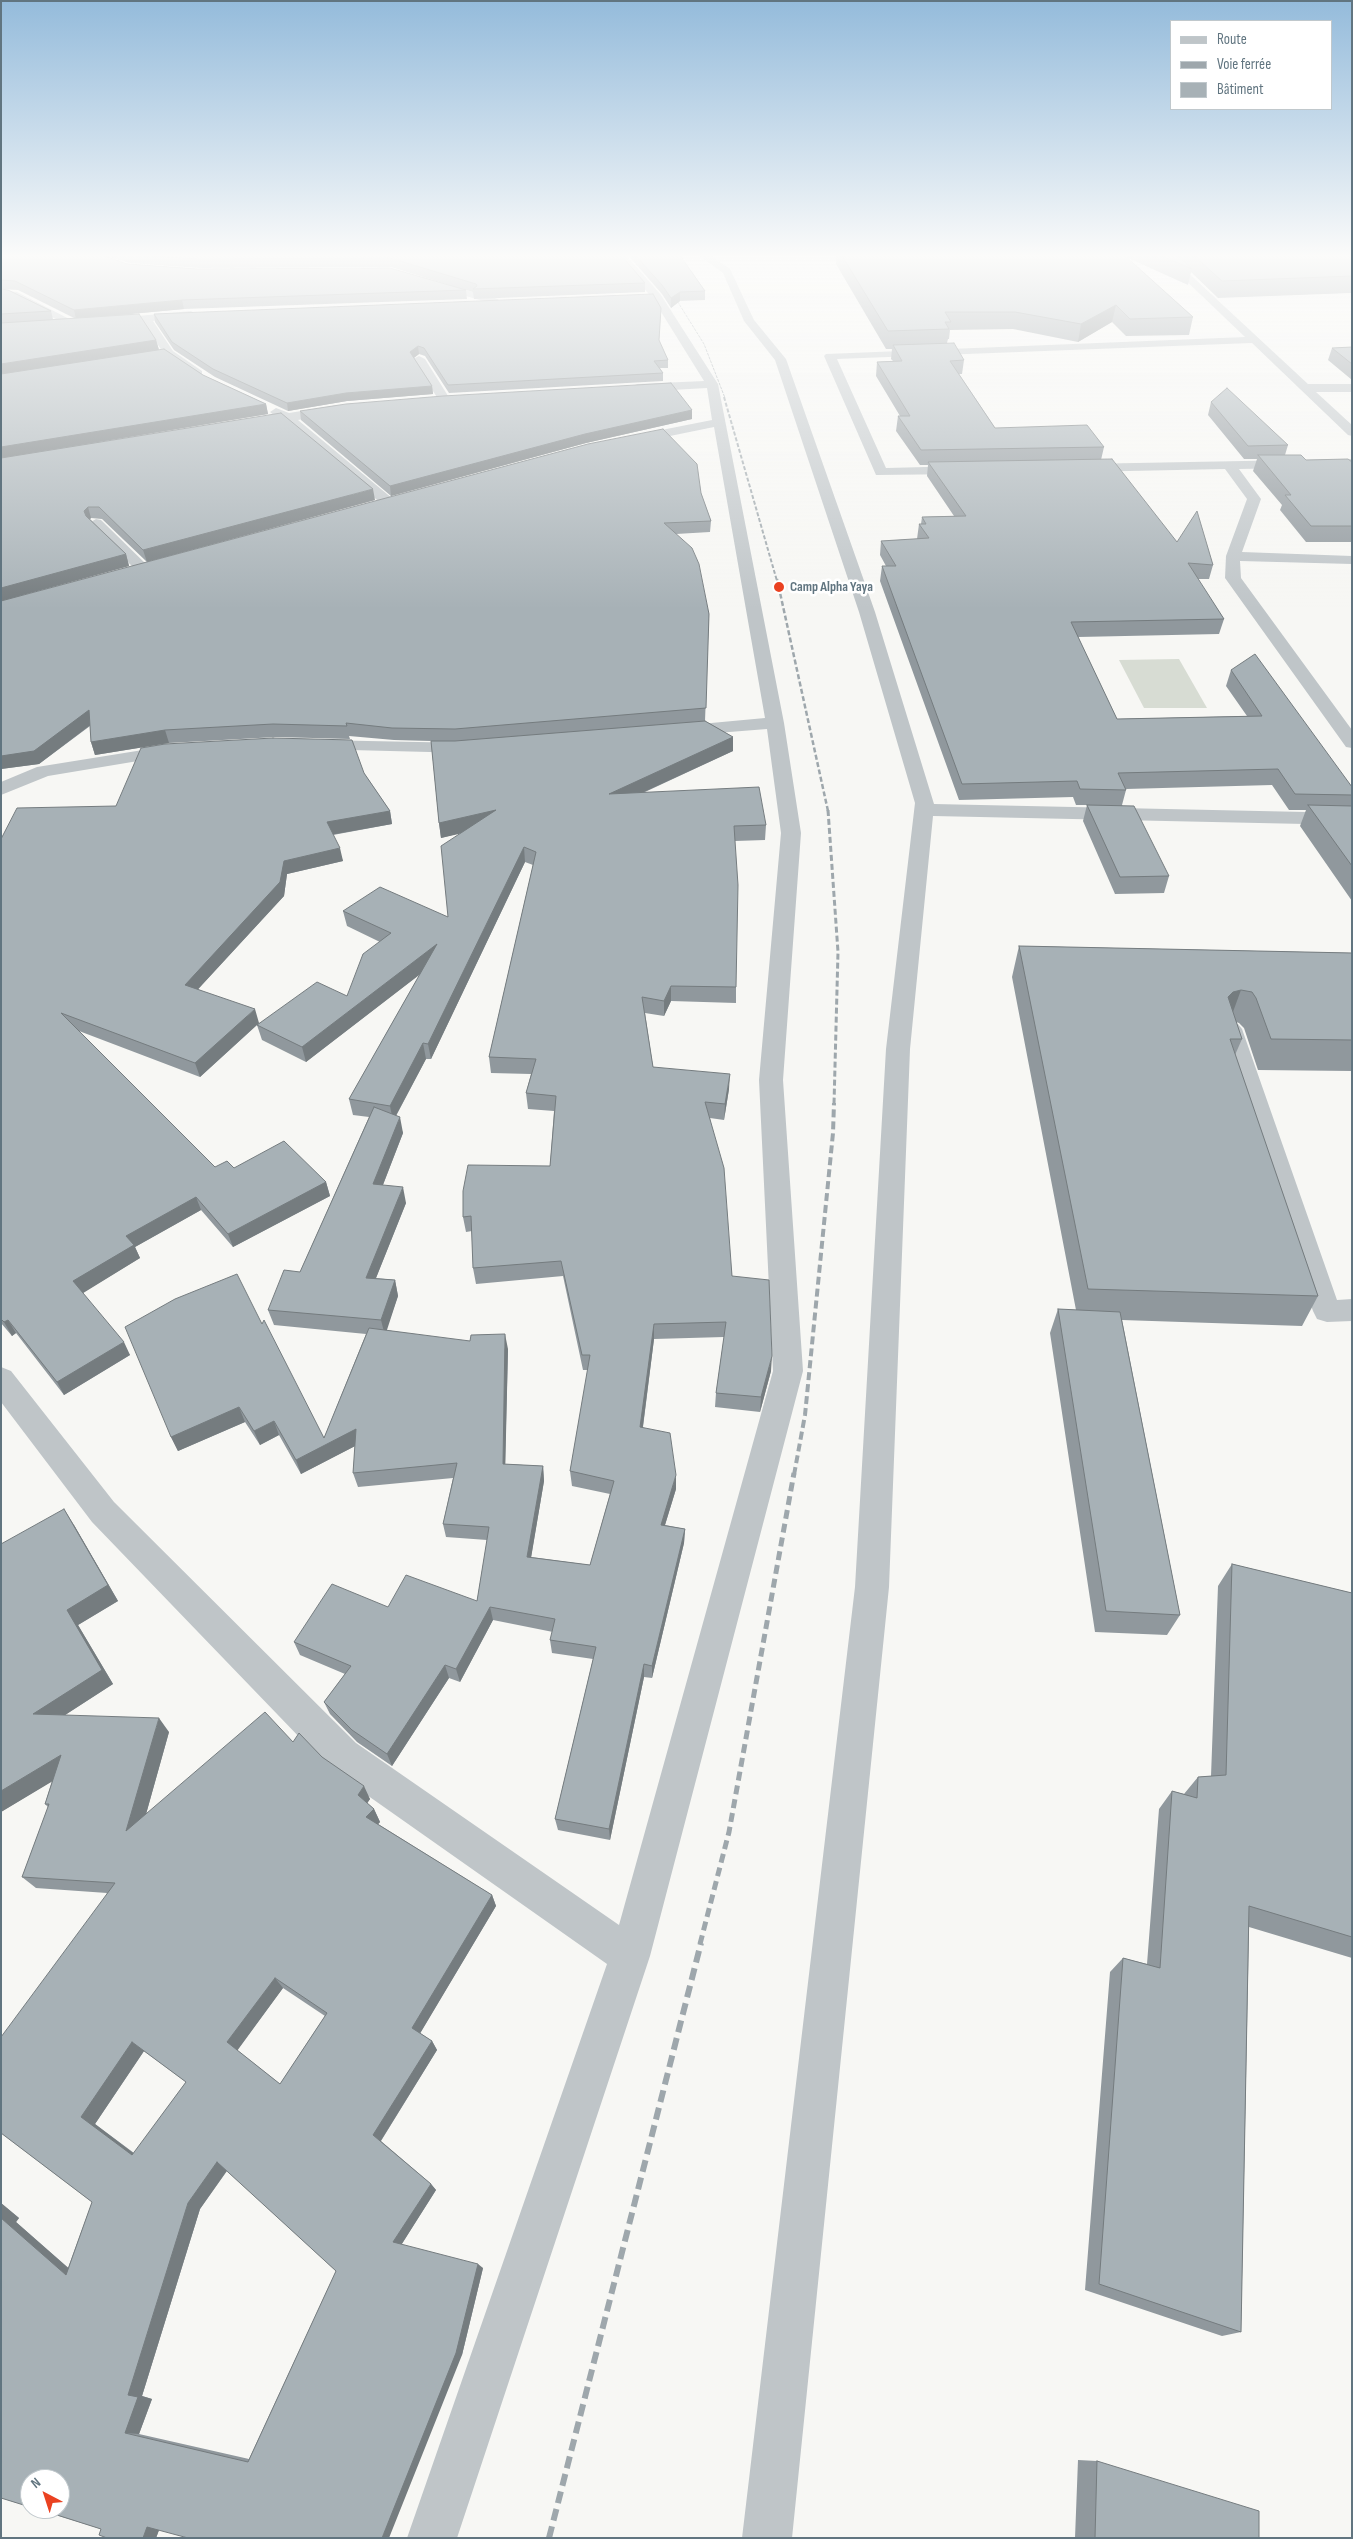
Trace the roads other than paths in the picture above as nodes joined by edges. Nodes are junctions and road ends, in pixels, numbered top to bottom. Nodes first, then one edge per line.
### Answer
1 (195, 372) edge
2 (429, 372) edge
3 (703, 372) edge
4 (785, 372) edge
5 (837, 372) edge
6 (1290, 372) edge
7 (210, 381) edge
8 (712, 384) junction
9 (1306, 388) junction
10 (1352, 388) edge
11 (623, 389) edge
12 (425, 400) edge
13 (262, 405) edge
14 (348, 407) edge
15 (287, 417) junction
16 (719, 422) junction
17 (239, 425) edge
18 (1352, 432) edge
19 (614, 443) edge
20 (1352, 463) edge
21 (1229, 465) junction
22 (1070, 468) edge
23 (980, 470) edge
24 (369, 507) edge
25 (96, 523) edge
26 (1233, 556) junction
27 (1352, 560) edge
28 (162, 564) edge
29 (143, 569) junction
30 (124, 574) edge
31 (775, 723) junction
32 (666, 732) edge
33 (1352, 743) edge
34 (295, 744) edge
35 (487, 746) edge
36 (189, 749) edge
37 (1, 789) edge
38 (924, 810) junction
39 (1352, 819) edge
40 (1230, 1029) edge
41 (1352, 1310) edge
42 (1, 1379) edge
43 (630, 1956) junction
44 (432, 2538) edge
45 (767, 2538) edge

1 - 7 street
2 - 12 street
3 - 8 street
4 - 38 street
5 - 23 street
6 - 9 street
8 - 11 street
8 - 16 street
9 - 10 street
9 - 18 street
13 - 15 street
14 - 15 street
15 - 17 street
15 - 24 street
16 - 19 street
16 - 31 street
20 - 21 street
21 - 22 street
21 - 26 street
25 - 29 street
26 - 27 street
26 - 33 street
28 - 29 street
29 - 30 street
31 - 32 street
31 - 43 street
34 - 35 street
36 - 37 street
38 - 39 street
38 - 45 street
40 - 41 street
42 - 43 street
43 - 44 street

